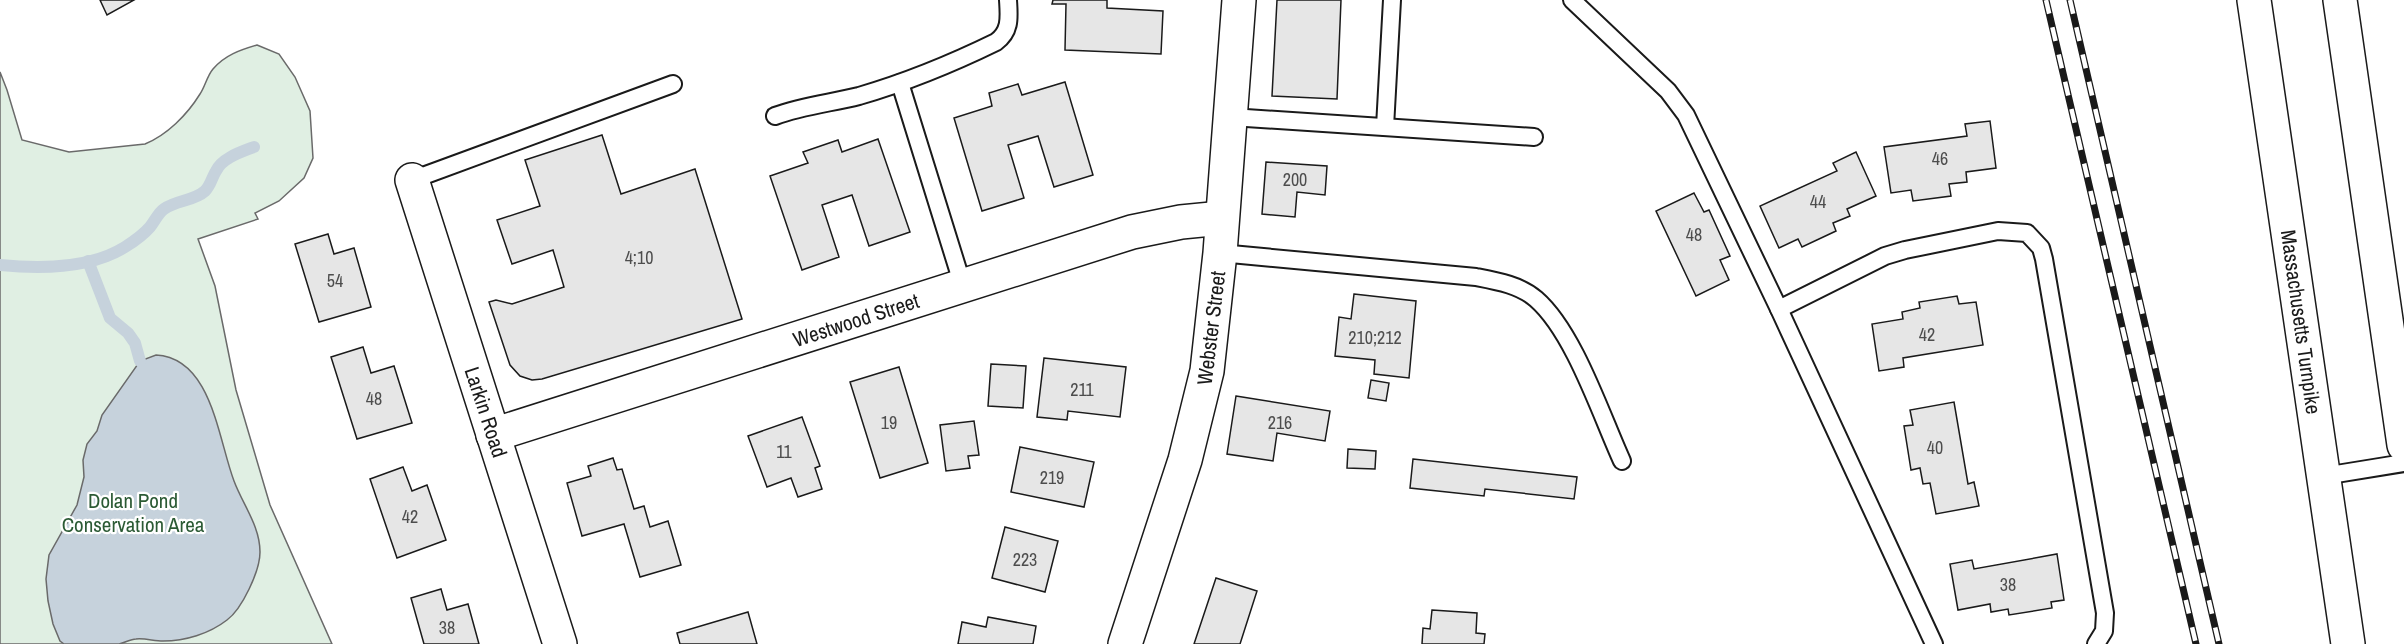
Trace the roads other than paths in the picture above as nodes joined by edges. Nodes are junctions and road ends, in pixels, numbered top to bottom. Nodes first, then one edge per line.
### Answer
1 (1008, 0) edge
2 (1239, 0) edge
3 (1392, 0) edge
4 (1572, 0) edge
5 (2254, 0) edge
6 (2340, 0) edge
7 (900, 83) junction
8 (673, 84) dead end
9 (775, 116) dead end
10 (1231, 117) junction
11 (1385, 127) junction
12 (1534, 137) dead end
13 (412, 180) joint
14 (1222, 218) junction
15 (1220, 253) junction
16 (963, 286) junction
17 (1779, 309) junction
18 (493, 435) junction
19 (2404, 446) edge
20 (1622, 461) dead end
21 (2404, 464) edge
22 (2324, 477) junction
23 (560, 644) edge
24 (1125, 644) edge
25 (1934, 644) edge
26 (2096, 644) edge
27 (2348, 644) edge

1 - 7 lane
2 - 10 main road, Webster Street
3 - 11 lane
4 - 17 lane
5 - 22 main road, Massachusetts Turnpike
6 - 19 main road
7 - 9 lane
7 - 16 lane
8 - 13 lane
10 - 11 lane
10 - 14 main road, Webster Street
11 - 12 lane
13 - 18 main road, Larkin Road
14 - 15 main road, Webster Street
14 - 16 main road, Westwood Street
15 - 20 lane
15 - 24 main road, Webster Street
16 - 18 main road, Westwood Street
17 - 25 lane
17 - 26 lane
18 - 23 main road, Larkin Road
21 - 22 lane
22 - 27 main road, Massachusetts Turnpike

